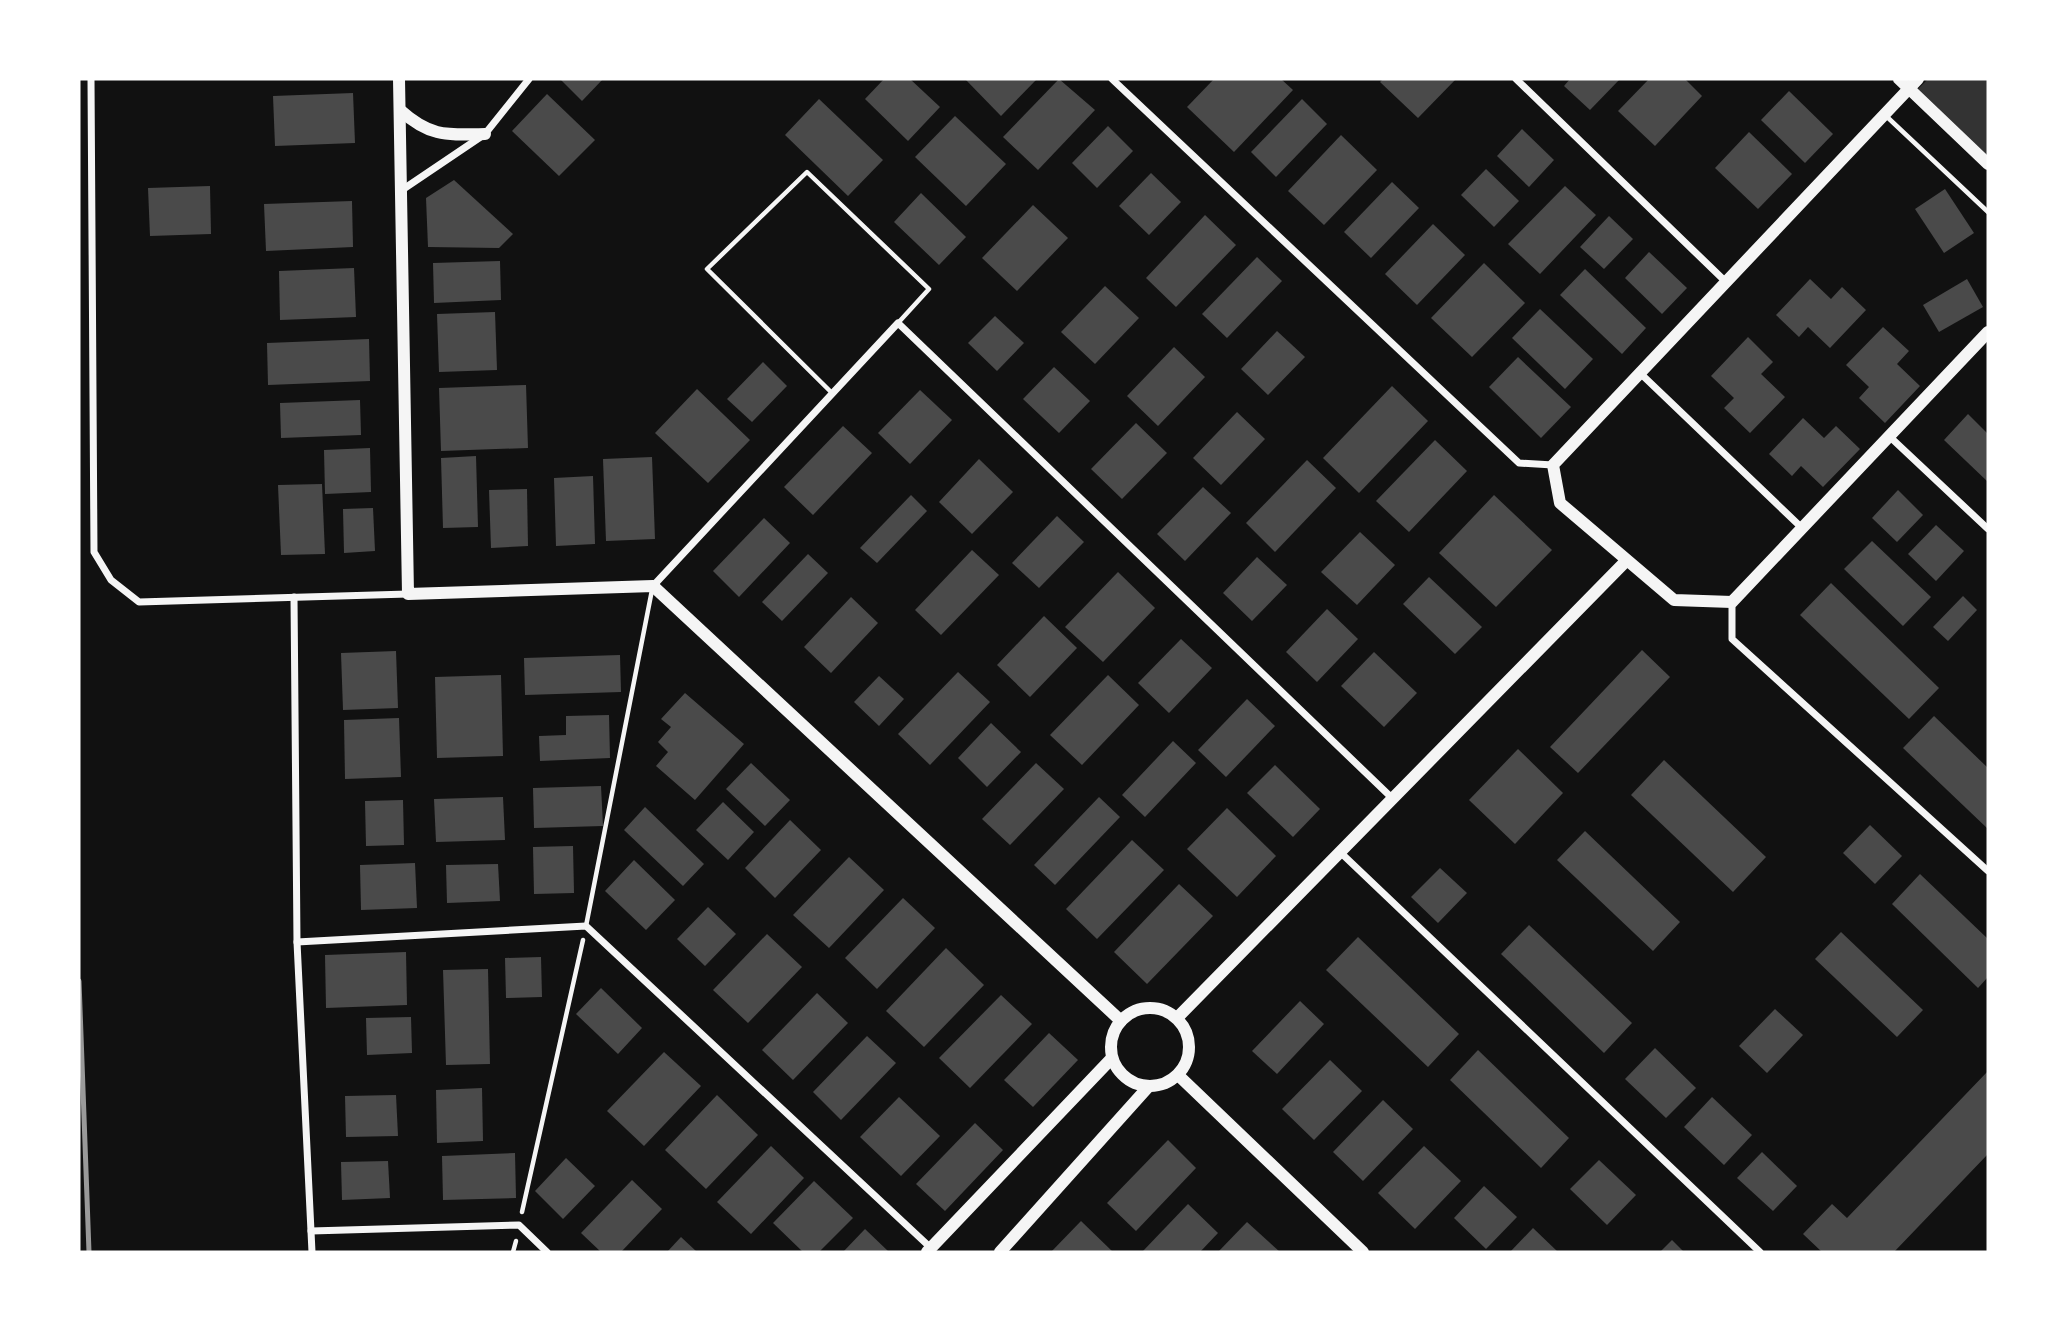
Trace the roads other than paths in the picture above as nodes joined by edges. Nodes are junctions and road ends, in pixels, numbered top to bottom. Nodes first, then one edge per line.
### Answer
1 (91, 79) edge
2 (399, 79) edge
3 (529, 79) edge
4 (1112, 79) edge
5 (1516, 79) edge
6 (1909, 82) edge
7 (400, 110) junction
8 (1885, 114) junction
9 (485, 134) junction
10 (1988, 164) edge
11 (401, 191) junction
12 (1988, 212) edge
13 (1726, 282) junction
14 (898, 323) junction
15 (1988, 331) edge
16 (1640, 373) junction
17 (832, 393) junction
18 (1889, 436) junction
19 (1553, 465) junction
20 (1802, 528) junction
21 (1988, 529) edge
22 (1626, 561) junction
23 (653, 586) junction
24 (408, 594) junction
25 (294, 597) junction
26 (1732, 602) junction
27 (1392, 798) junction
28 (1340, 851) junction
29 (1988, 871) edge
30 (586, 926) junction
31 (297, 942) junction
32 (1177, 1018) junction
33 (1121, 1021) junction
34 (1112, 1058) junction
35 (1178, 1075) junction
36 (1149, 1086) junction
37 (311, 1231) junction
38 (931, 1251) edge
39 (312, 1252) edge
40 (547, 1252) edge
41 (1000, 1252) edge
42 (1363, 1252) edge
43 (1760, 1252) edge

1 - 25 street
2 - 7 street
3 - 9 street
4 - 19 street
5 - 13 street
6 - 8 street
6 - 10 street
7 - 9 street
7 - 11 street
8 - 12 lane
8 - 13 street
9 - 11 street
11 - 24 street
13 - 16 street
14 - 17 street
14 - 17 lane
14 - 27 street
15 - 18 street
16 - 19 street
16 - 20 street
17 - 23 street
18 - 20 street
18 - 21 street
19 - 22 street
20 - 26 street
22 - 26 street
22 - 27 street
23 - 24 street
23 - 30 lane
23 - 33 street
24 - 25 street
25 - 31 street
26 - 29 street
27 - 28 street
28 - 32 street
28 - 43 street
30 - 31 street
30 - 38 street
31 - 37 street
32 - 33 street
32 - 35 street
33 - 34 street
34 - 36 street
34 - 38 street
35 - 36 street
35 - 42 street
36 - 41 street
37 - 39 street
37 - 40 street

